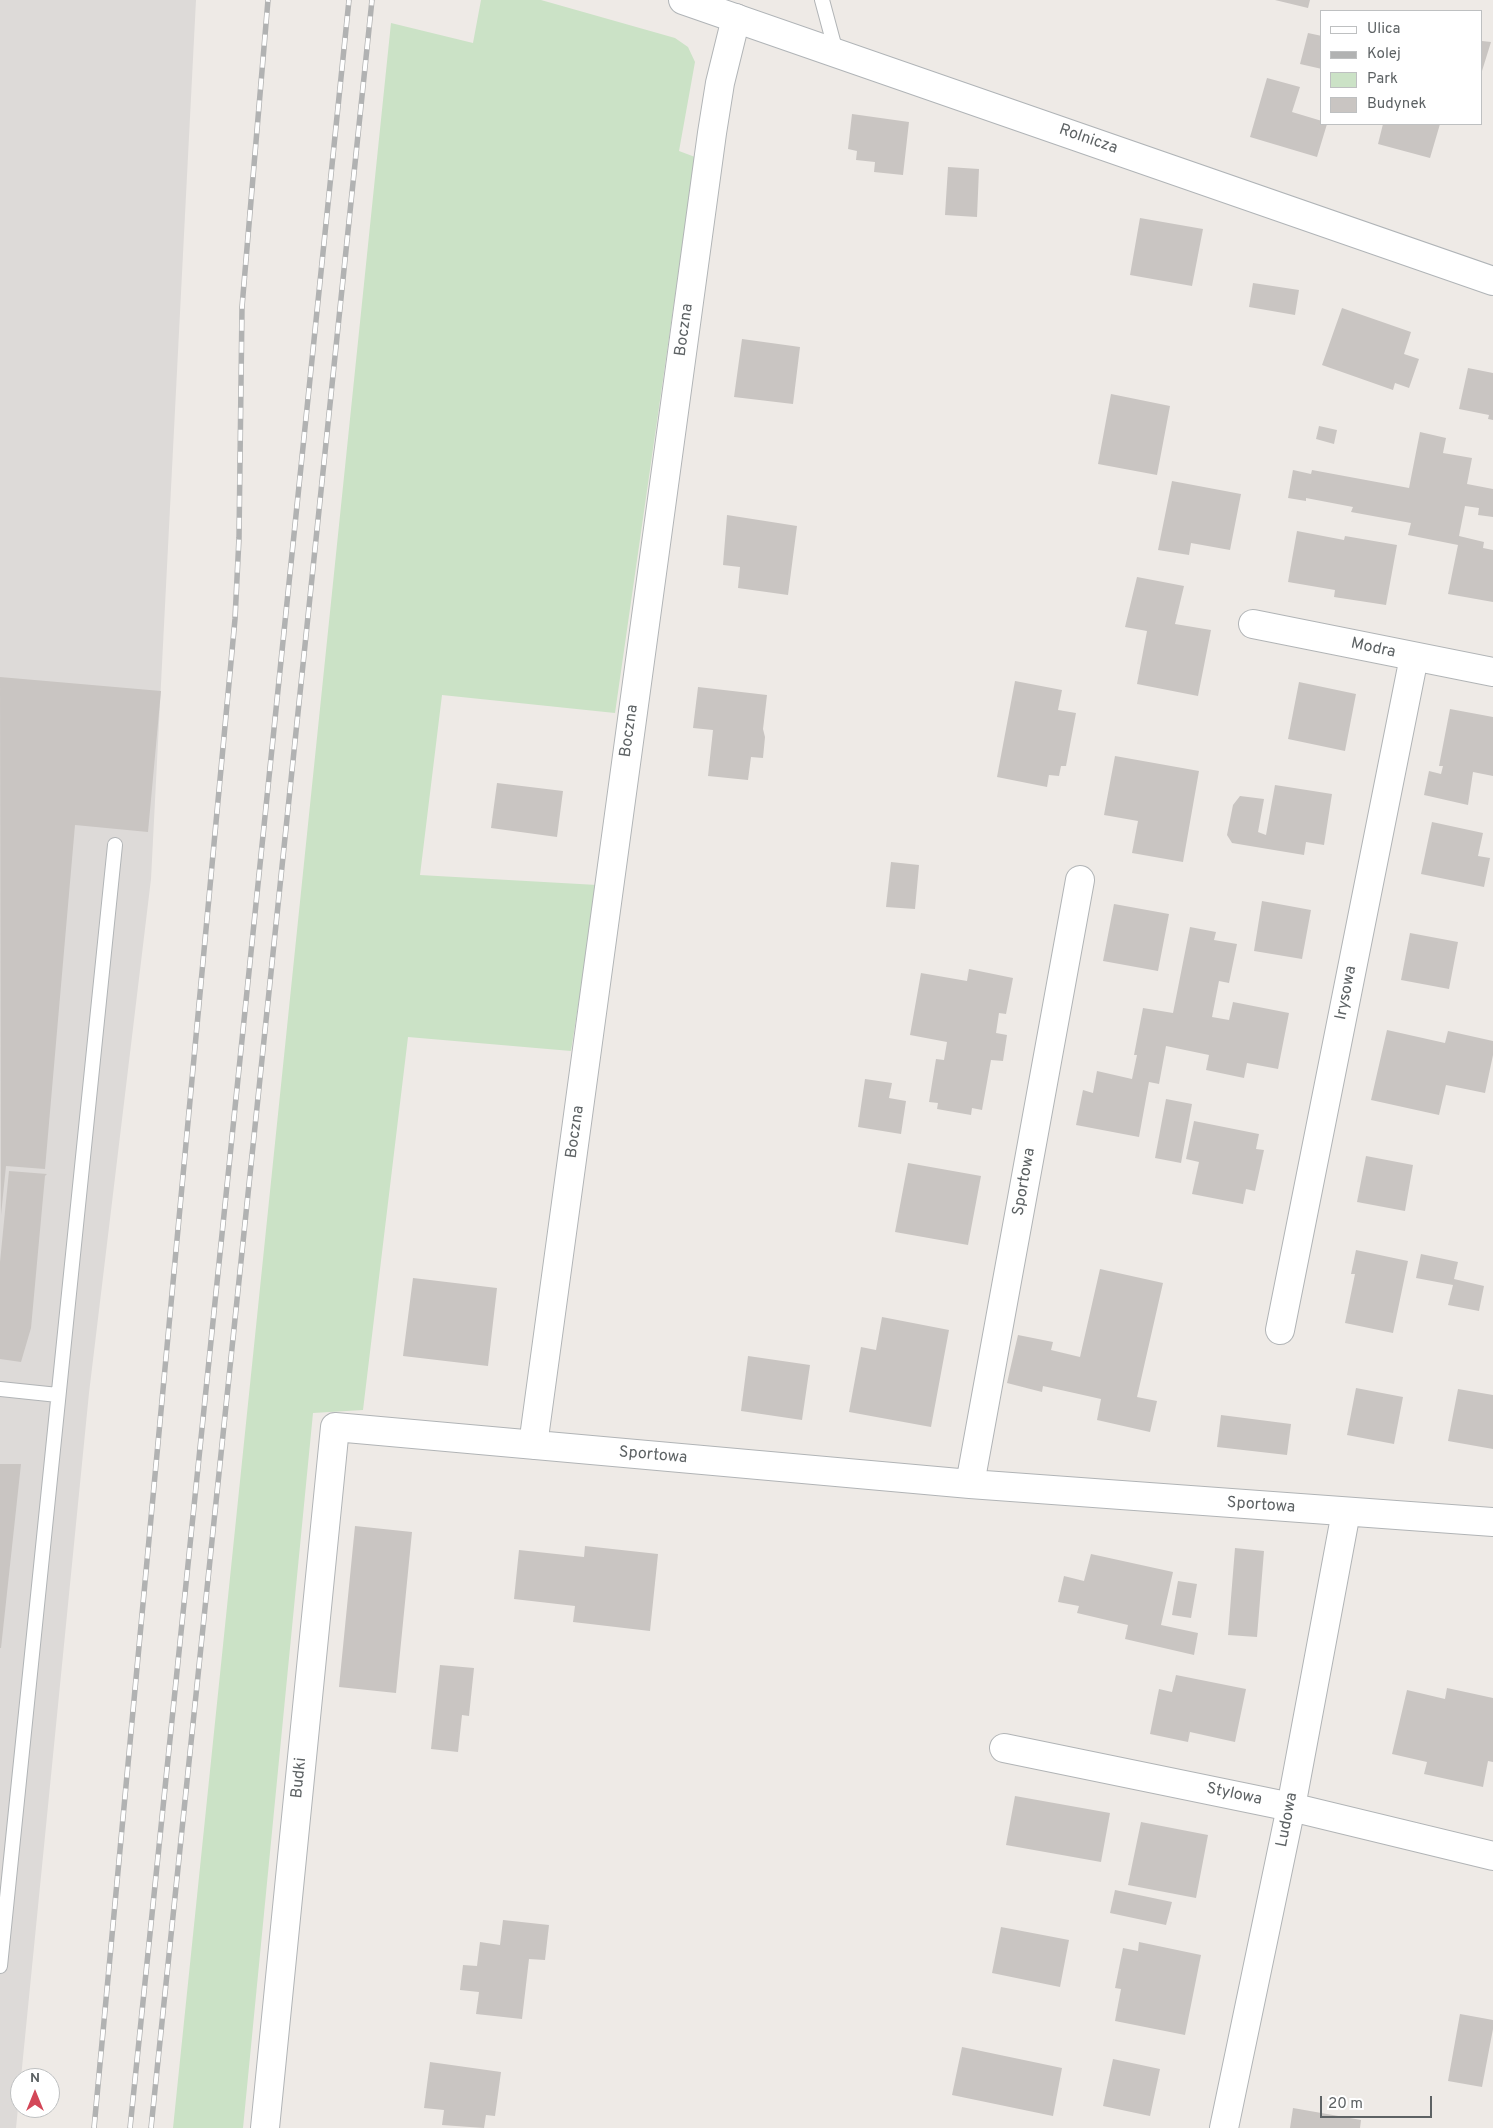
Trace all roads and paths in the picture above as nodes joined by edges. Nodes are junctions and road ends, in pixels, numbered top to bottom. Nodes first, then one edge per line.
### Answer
1 (683, 0) edge
2 (822, 0) edge
3 (736, 18) junction
4 (836, 52) junction
5 (1493, 281) edge
6 (1253, 624) dead end
7 (1414, 657) junction
8 (1493, 672) edge
9 (115, 845) dead end
10 (1080, 880) dead end
11 (1280, 1330) dead end
12 (0, 1389) edge
13 (58, 1395) junction
14 (335, 1427) joint
15 (533, 1446) junction
16 (970, 1484) junction
17 (1346, 1512) junction
18 (1493, 1522) edge
19 (1004, 1748) dead end
20 (1291, 1807) junction
21 (1493, 1856) edge
22 (0, 1966) edge
23 (265, 2128) edge
24 (1224, 2128) edge

1 - 3 street, Rolnicza
2 - 4 lane
3 - 4 street, Rolnicza
3 - 15 street, Boczna
4 - 5 street, Rolnicza
6 - 7 street, Modra
7 - 8 street, Modra
7 - 11 street, Irysowa
9 - 13 lane
10 - 16 street, Sportowa
12 - 13 lane
13 - 22 lane
14 - 15 street, Sportowa
14 - 23 street, Budki
15 - 16 street, Sportowa
16 - 17 street, Sportowa
17 - 18 street, Sportowa
17 - 20 street, Ludowa
19 - 20 street, Stylowa
20 - 21 street, Stylowa
20 - 24 street, Ludowa

